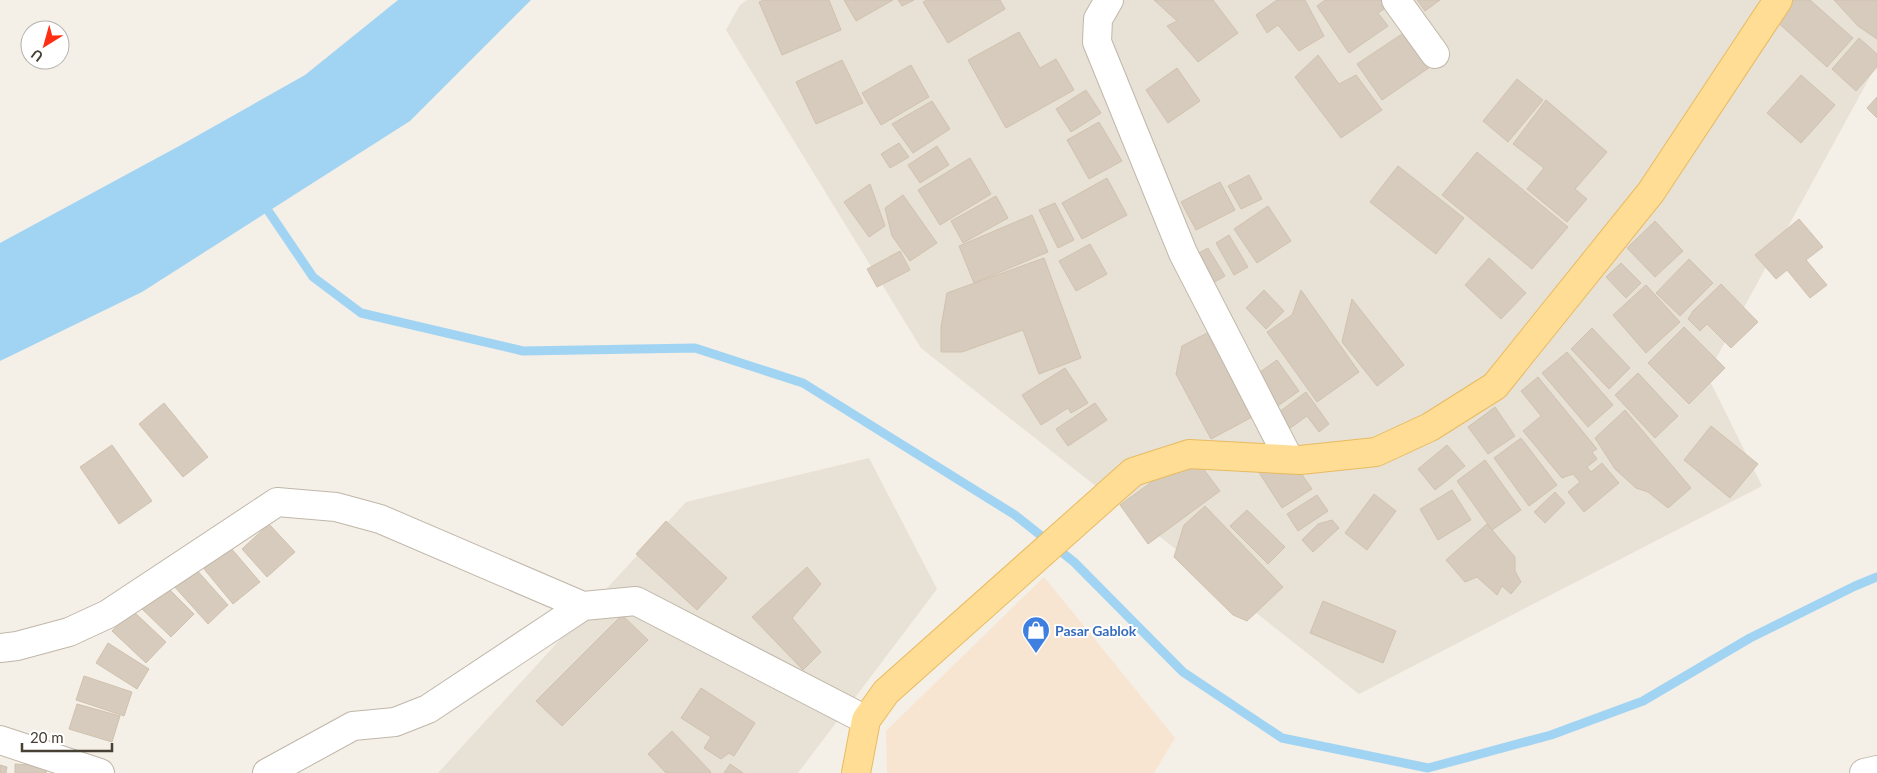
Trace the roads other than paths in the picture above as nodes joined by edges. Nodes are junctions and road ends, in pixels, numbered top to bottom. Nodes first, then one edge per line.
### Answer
1 (1109, 0) edge
2 (1396, 0) edge
3 (1778, 0) edge
4 (1435, 54) dead end
5 (1289, 459) junction
6 (583, 606) junction
7 (0, 648) edge
8 (866, 720) junction
9 (0, 740) edge
10 (1877, 770) edge
11 (100, 773) edge
12 (267, 773) edge
13 (856, 773) edge
14 (1864, 773) edge

1 - 5 street
2 - 4 street
3 - 5 main road
5 - 8 main road
6 - 7 street
6 - 8 street
6 - 12 street
8 - 13 main road
9 - 11 street
10 - 14 street

